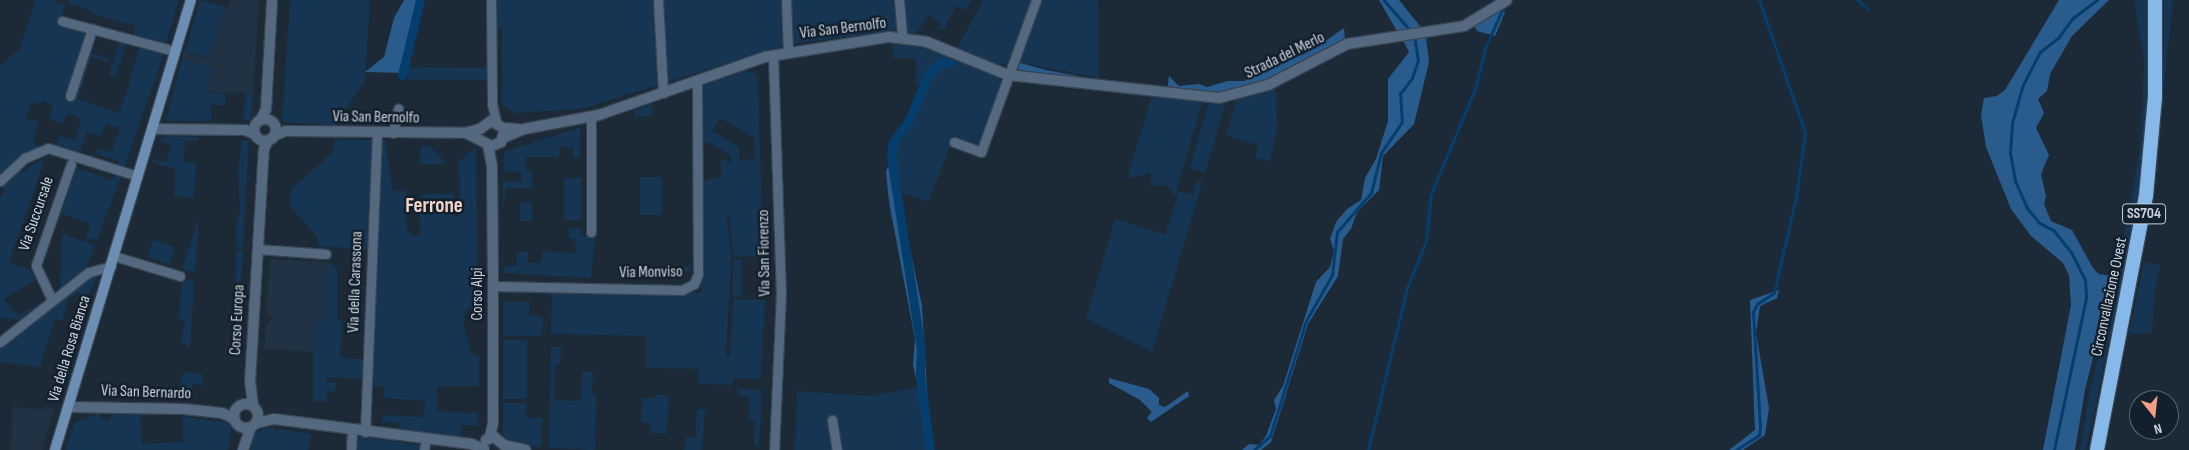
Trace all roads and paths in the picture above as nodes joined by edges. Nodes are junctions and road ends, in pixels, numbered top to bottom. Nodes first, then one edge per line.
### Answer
1 (191, 0) edge
2 (272, 0) edge
3 (491, 0) edge
4 (658, 0) edge
5 (786, 0) edge
6 (899, 0) edge
7 (1036, 0) edge
8 (1507, 0) edge
9 (2156, 0) edge
10 (62, 21) dead end
11 (92, 29) junction
12 (902, 38) junction
13 (175, 51) junction
14 (788, 51) junction
15 (773, 55) junction
16 (1008, 74) junction
17 (697, 80) junction
18 (663, 93) junction
19 (70, 96) dead end
20 (398, 109) dead end
21 (591, 117) junction
22 (152, 129) junction
23 (265, 132) junction
24 (376, 133) junction
25 (393, 133) junction
26 (492, 133) junction
27 (954, 142) dead end
28 (70, 164) dead end
29 (138, 176) junction
30 (0, 181) edge
31 (591, 232) dead end
32 (258, 250) junction
33 (326, 254) dead end
34 (112, 261) junction
35 (180, 276) dead end
36 (493, 286) junction
37 (52, 300) junction
38 (0, 342) edge
39 (249, 393) junction
40 (68, 407) junction
41 (255, 408) junction
42 (238, 415) junction
43 (274, 419) junction
44 (832, 420) dead end
45 (254, 425) junction
46 (352, 430) junction
47 (365, 432) junction
48 (245, 438) junction
49 (493, 444) edge
50 (425, 445) edge
51 (55, 450) edge
52 (243, 450) edge
53 (351, 450) edge
54 (515, 450) edge
55 (524, 450) edge
56 (774, 450) edge
57 (836, 450) edge
58 (2095, 450) edge

1 - 13 main road, Via della Rosa Bianca
2 - 23 street, Corso Europa
3 - 26 street, Corso Alpi
4 - 18 street
5 - 14 street, Via San Bernolfo
6 - 12 street, Via San Bernolfo
7 - 16 street
8 - 16 street, Strada del Merlo
9 - 58 highway, Circonvallazione Ovest / SS704
10 - 11 street
11 - 13 street
11 - 19 street
12 - 14 street, Via San Bernolfo
12 - 16 street, Via San Bernolfo
13 - 22 main road, Via della Rosa Bianca
14 - 15 street, Via San Bernolfo
15 - 17 street, Via San Bernolfo
15 - 56 street, Via San Fiorenzo
16 - 27 street
17 - 18 street, Via San Bernolfo
17 - 36 street, Via Monviso
18 - 21 street, Via San Bernolfo
20 - 25 street
21 - 26 street, Via San Bernolfo
21 - 31 street
22 - 23 street
22 - 29 main road, Via della Rosa Bianca
23 - 24 street, Via San Bernolfo
23 - 32 street, Corso Europa
24 - 25 street, Via San Bernolfo
24 - 47 street, Via della Carassona
25 - 26 street, Via San Bernolfo
26 - 36 street, Corso Alpi
28 - 37 street, Via Succursale
29 - 30 street
29 - 34 main road, Via della Rosa Bianca
32 - 33 street
32 - 39 street, Corso Europa
34 - 35 street
34 - 37 street
34 - 40 main road, Via della Rosa Bianca
36 - 49 street, Corso Alpi
37 - 38 street
39 - 41 street, Corso Europa
39 - 42 street
40 - 42 street, Via San Bernardo
40 - 51 main road, Via della Rosa Bianca
41 - 42 street
41 - 43 street
41 - 45 street, Corso Europa
42 - 45 street
42 - 48 street
43 - 45 street
43 - 46 street
44 - 57 street
45 - 48 street, Corso Europa
46 - 47 street
46 - 53 street
47 - 50 street
48 - 52 street, Corso Europa
49 - 50 street
49 - 55 street
54 - 55 street

